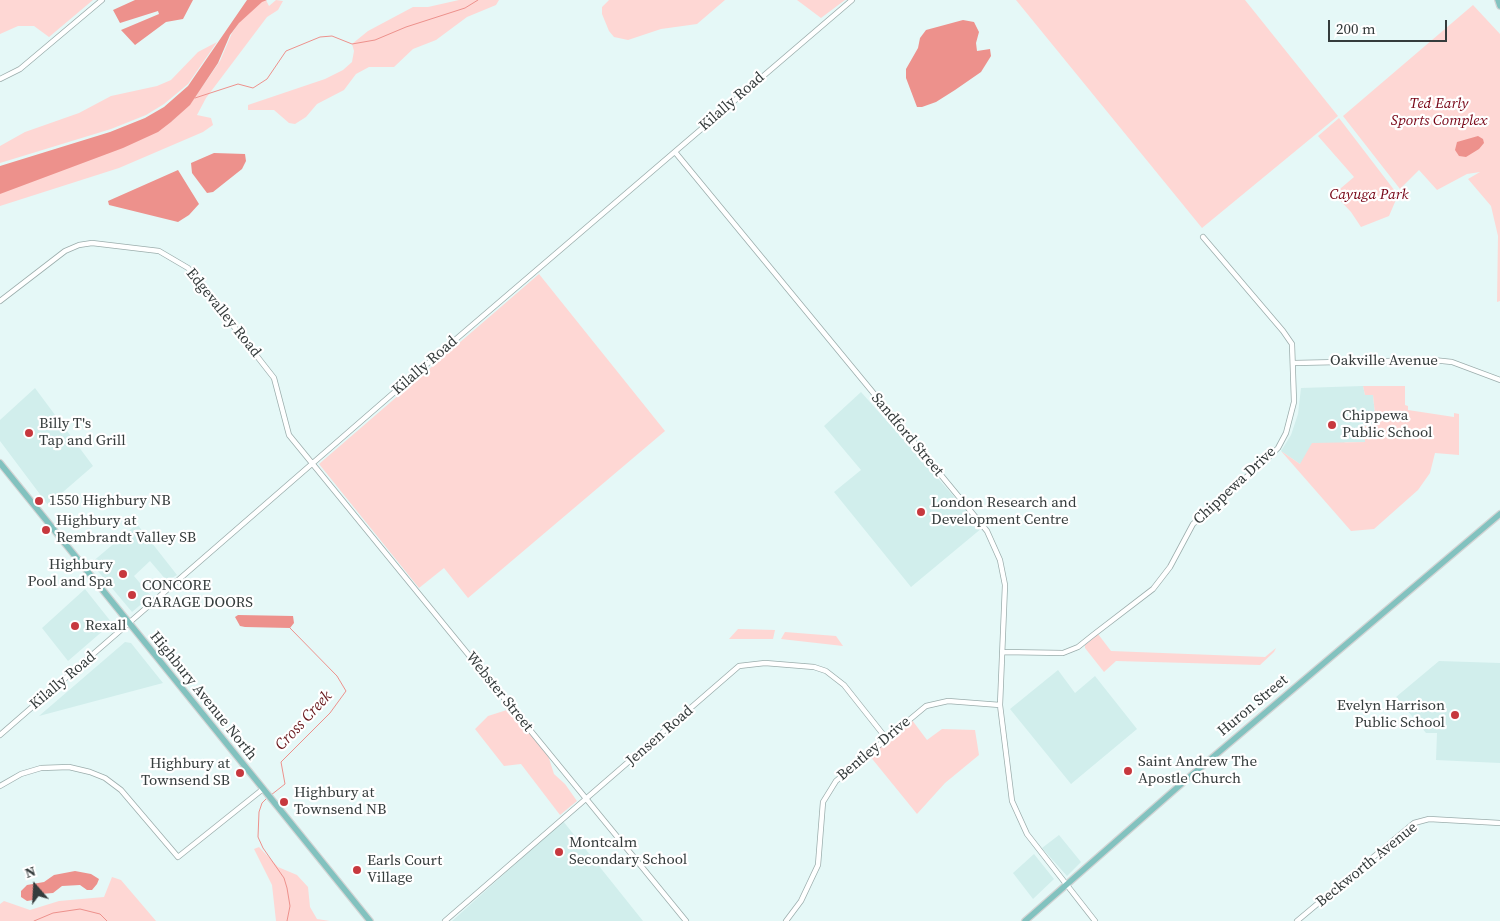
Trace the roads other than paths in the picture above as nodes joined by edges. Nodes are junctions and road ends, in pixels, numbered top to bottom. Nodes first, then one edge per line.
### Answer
1 (102, 0) edge
2 (852, 0) edge
3 (1498, 0) edge
4 (1500, 6) edge
5 (0, 79) edge
6 (675, 152) junction
7 (1202, 237) dead end
8 (0, 302) edge
9 (1294, 363) junction
10 (1500, 380) edge
11 (0, 463) edge
12 (313, 463) junction
13 (1500, 514) edge
14 (129, 624) junction
15 (1003, 652) junction
16 (1000, 705) junction
17 (0, 735) edge
18 (886, 738) junction
19 (0, 786) edge
20 (263, 789) junction
21 (585, 799) junction
22 (1500, 823) edge
23 (1067, 886) junction
24 (370, 921) edge
25 (445, 921) edge
26 (686, 921) edge
27 (786, 921) edge
28 (1026, 921) edge
29 (1095, 921) edge
30 (1298, 921) edge

1 - 5 street
2 - 6 street, Kilally Road
3 - 4 main road
6 - 12 street, Kilally Road
6 - 15 street, Sandford Street
7 - 9 street, Chippewa Drive
8 - 12 street, Edgevalley Road
9 - 10 street, Oakville Avenue
9 - 15 street, Chippewa Drive
11 - 14 main road, Highbury Avenue North
12 - 14 street, Kilally Road
12 - 21 street, Webster Street
13 - 23 main road, Huron Street
14 - 17 street, Kilally Road
14 - 20 main road, Highbury Avenue North
15 - 16 street, Sandford Street
16 - 18 street, Bentley Drive
16 - 23 street, Sandford Street
18 - 21 street, Jensen Road
18 - 27 street, Bentley Drive
19 - 20 street
20 - 24 main road, Highbury Avenue North
21 - 25 street, Jensen Road
21 - 26 street, Webster Street
22 - 30 street, Beckworth Avenue
23 - 28 main road, Huron Street
23 - 29 street, Sandford Street

